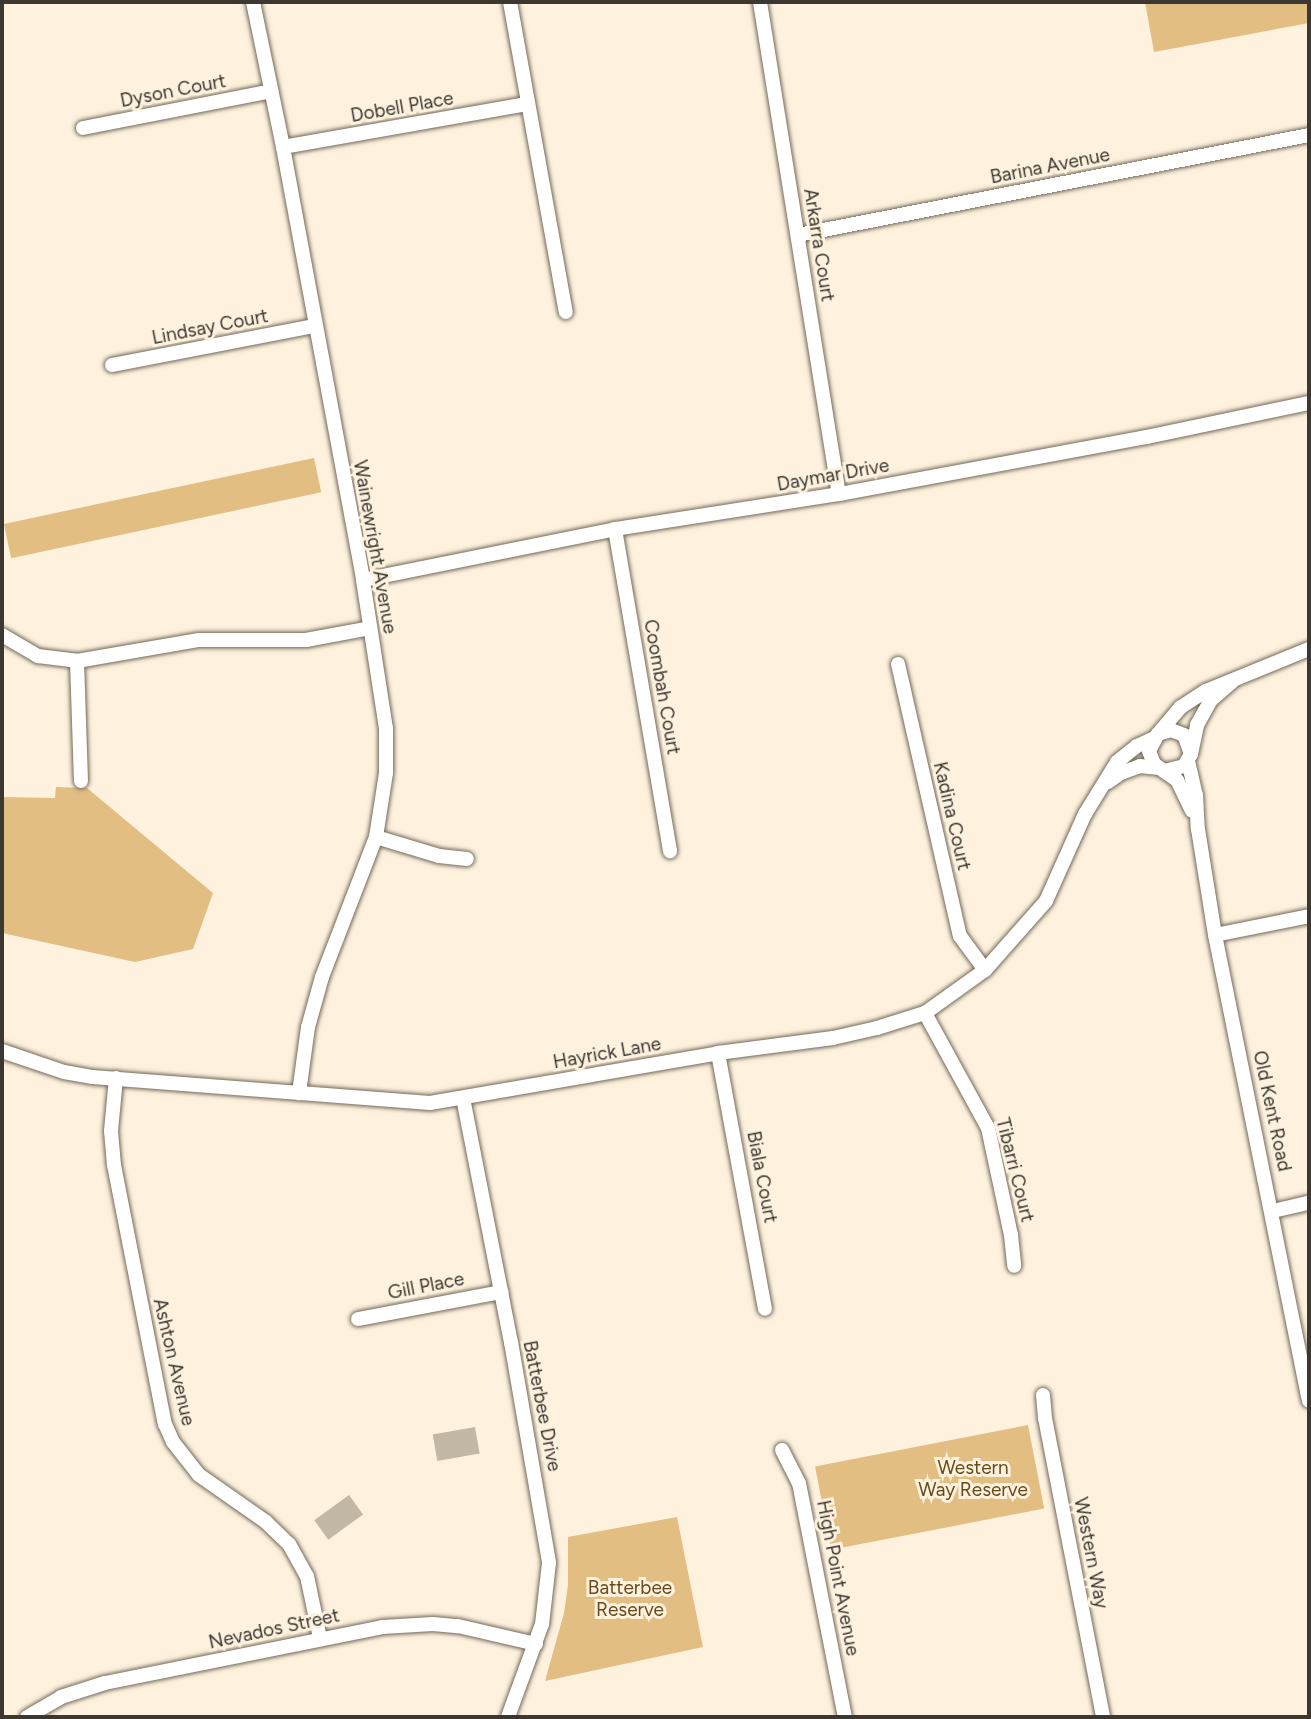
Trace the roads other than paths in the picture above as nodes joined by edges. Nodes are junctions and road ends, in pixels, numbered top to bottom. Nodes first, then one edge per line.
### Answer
1 (253, 2) edge
2 (510, 2) edge
3 (760, 2) edge
4 (271, 90) junction
5 (528, 104) junction
6 (83, 128) dead end
7 (1309, 135) edge
8 (283, 147) junction
9 (798, 235) junction
10 (566, 312) dead end
11 (314, 326) junction
12 (112, 365) dead end
13 (1309, 403) edge
14 (839, 494) junction
15 (615, 529) junction
16 (363, 580) junction
17 (370, 628) junction
18 (2, 635) edge
19 (1309, 649) edge
20 (77, 661) junction
21 (898, 664) dead end
22 (1232, 682) junction
23 (1156, 736) junction
24 (1189, 757) junction
25 (1161, 769) junction
26 (81, 781) dead end
27 (1104, 785) junction
28 (1198, 828) junction
29 (376, 837) junction
30 (670, 851) dead end
31 (467, 859) dead end
32 (1309, 916) edge
33 (1215, 935) junction
34 (985, 970) junction
35 (925, 1013) junction
36 (2, 1051) edge
37 (718, 1053) junction
38 (116, 1079) junction
39 (299, 1093) junction
40 (463, 1098) junction
41 (1309, 1203) edge
42 (1273, 1211) junction
43 (1014, 1266) dead end
44 (501, 1292) junction
45 (765, 1309) dead end
46 (358, 1319) dead end
47 (1043, 1395) dead end
48 (1309, 1401) edge
49 (782, 1450) dead end
50 (320, 1638) junction
51 (536, 1644) junction
52 (27, 1717) edge
53 (508, 1717) edge
54 (845, 1717) edge
55 (1103, 1717) edge

1 - 4 street, Wainewright Avenue
2 - 5 street
3 - 9 street, Arkarra Court
4 - 6 street, Dyson Court
4 - 8 street, Wainewright Avenue
5 - 8 street, Dobell Place
5 - 10 street
7 - 9 street, Barina Avenue
8 - 11 street, Wainewright Avenue
9 - 14 street, Arkarra Court
11 - 12 street, Lindsay Court
11 - 16 street, Wainewright Avenue
13 - 14 street, Daymar Drive
14 - 15 street, Daymar Drive
15 - 16 street, Daymar Drive
15 - 30 street, Coombah Court
16 - 17 street, Wainewright Avenue
17 - 20 street
17 - 29 street, Wainewright Avenue
18 - 20 street
19 - 22 street, Hayrick Lane
20 - 26 street
21 - 34 street, Kadina Court
22 - 23 street, Hayrick Lane
22 - 24 street, Hayrick Lane
23 - 24 street
23 - 25 street
23 - 27 street, Hayrick Lane
24 - 25 street
24 - 28 street, Old Kent Road
25 - 27 street, Hayrick Lane
25 - 28 street, Old Kent Road
27 - 34 street, Hayrick Lane
28 - 33 street, Old Kent Road
29 - 31 street
29 - 39 street, Wainewright Avenue
32 - 33 street
33 - 42 street, Old Kent Road
34 - 35 street, Hayrick Lane
35 - 37 street, Hayrick Lane
35 - 43 street, Tibarri Court
36 - 38 street, Hayrick Lane
37 - 40 street, Hayrick Lane
37 - 45 street, Biala Court
38 - 39 street, Hayrick Lane
38 - 50 street, Ashton Avenue
39 - 40 street, Hayrick Lane
40 - 44 street, Batterbee Drive
41 - 42 street
42 - 48 street, Old Kent Road
44 - 46 street, Gill Place
44 - 51 street, Batterbee Drive
47 - 55 street, Western Way
49 - 54 street, High Point Avenue
50 - 51 street, Nevados Street
50 - 52 street, Nevados Street
51 - 53 street, Batterbee Drive

